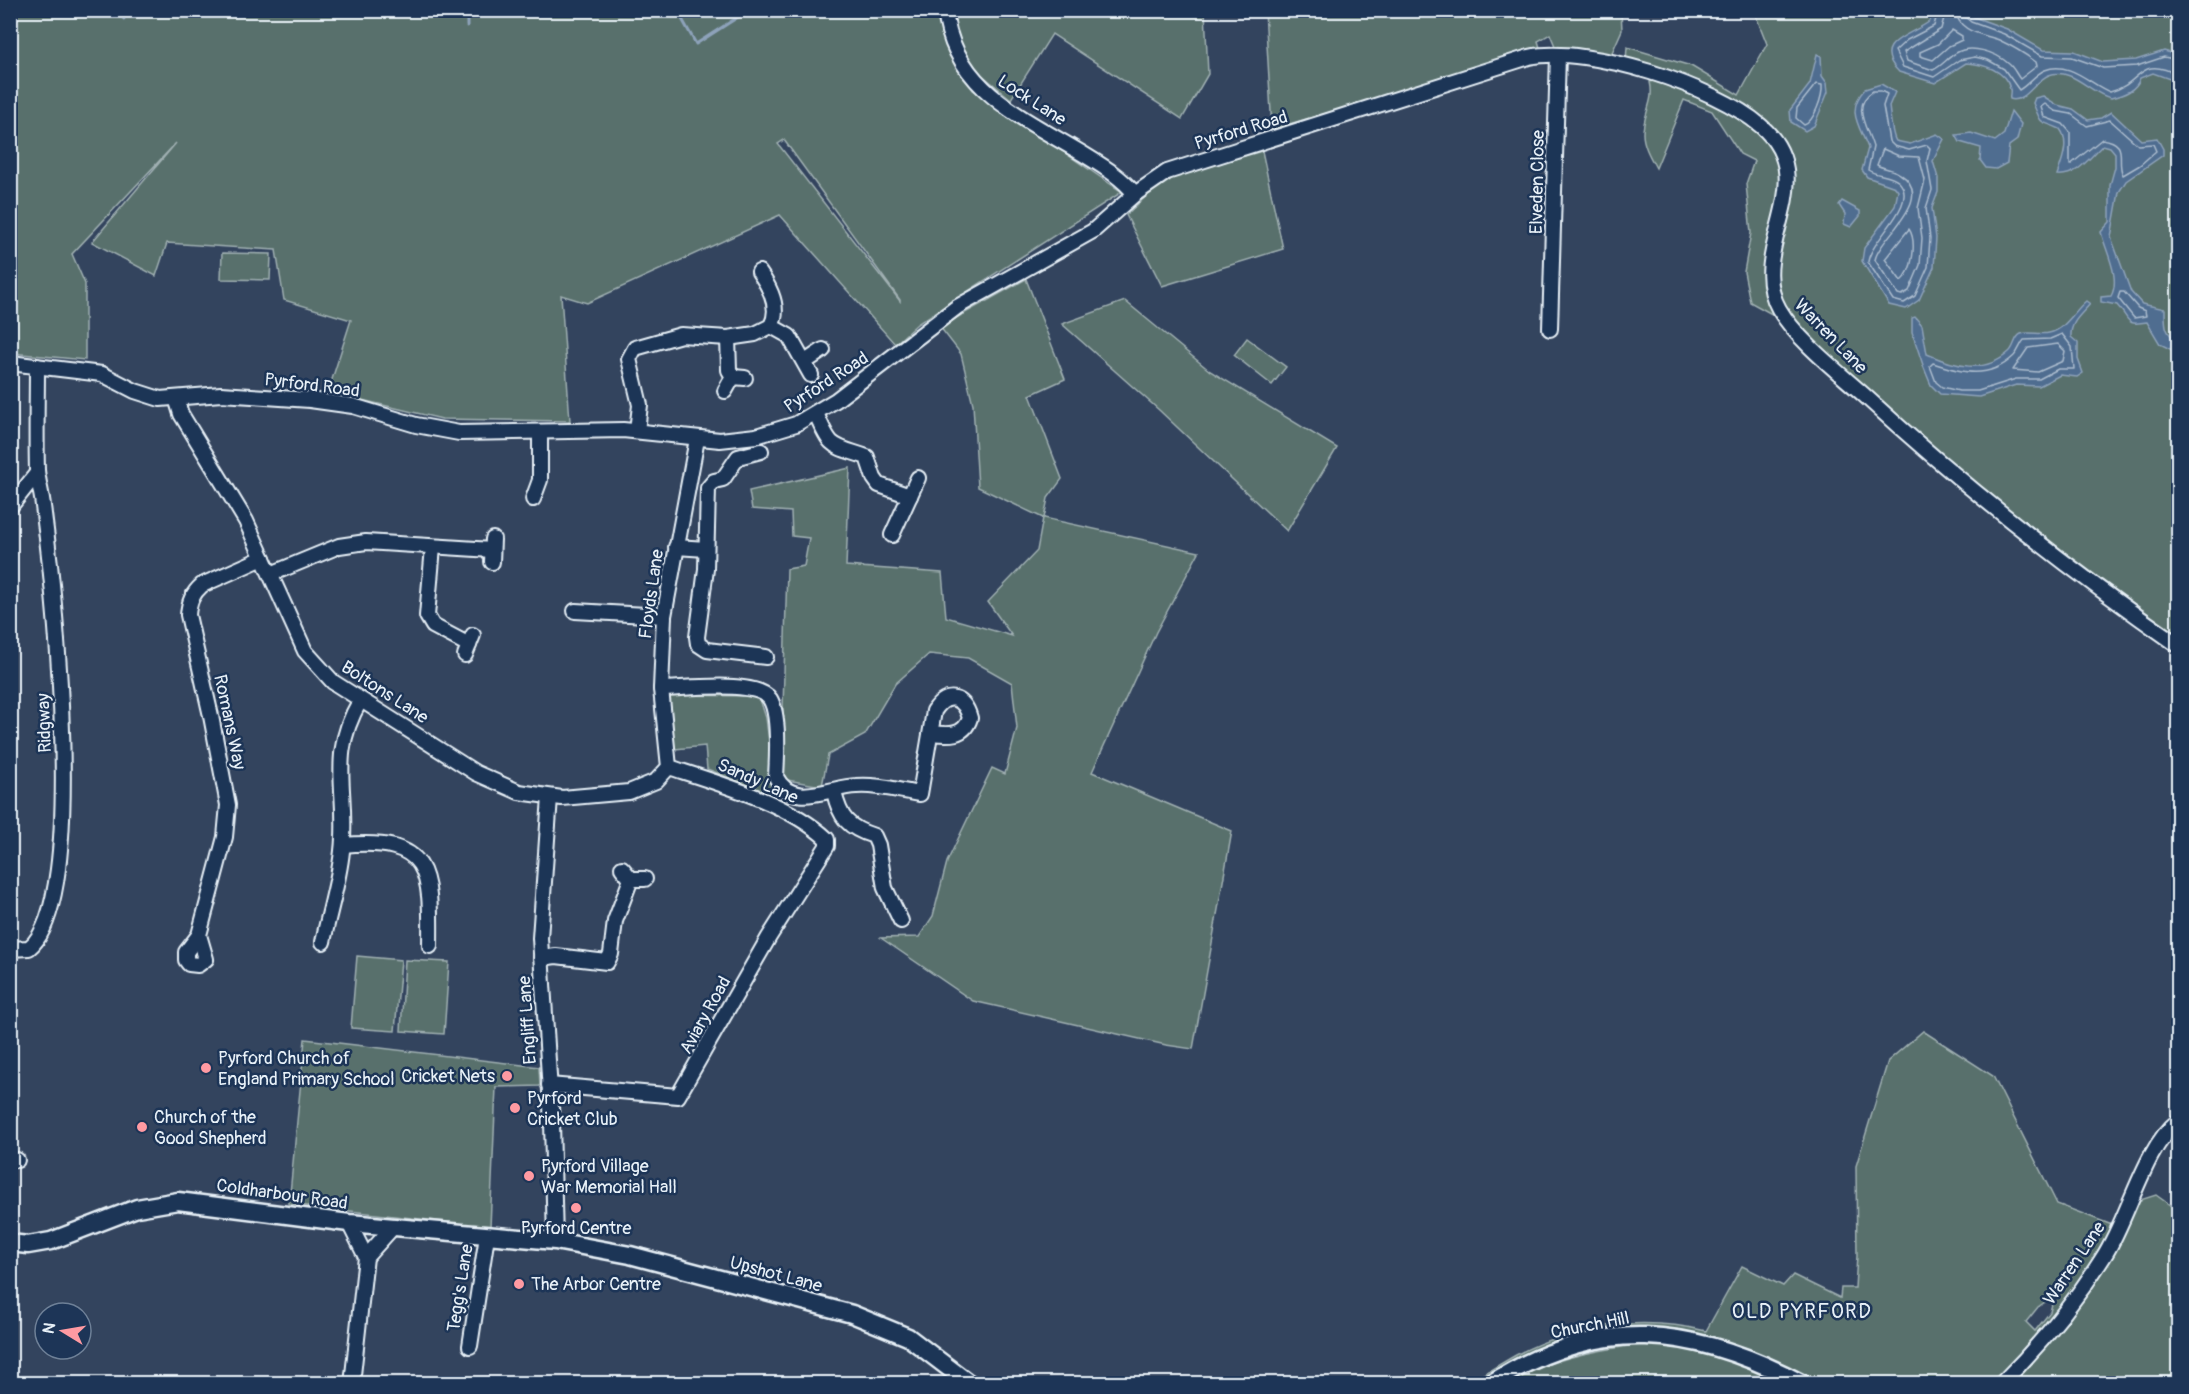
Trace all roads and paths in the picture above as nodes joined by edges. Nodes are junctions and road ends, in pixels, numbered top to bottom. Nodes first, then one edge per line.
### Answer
1 (945, 10) edge
2 (1558, 55) junction
3 (1135, 194) junction
4 (765, 276) dead end
5 (771, 326) junction
6 (1550, 329) dead end
7 (728, 338) junction
8 (823, 350) dead end
9 (10, 363) edge
10 (37, 366) junction
11 (725, 391) dead end
12 (176, 398) junction
13 (816, 413) junction
14 (637, 431) junction
15 (540, 432) junction
16 (697, 439) junction
17 (761, 451) dead end
18 (37, 472) junction
19 (918, 477) dead end
20 (910, 496) junction
21 (533, 499) dead end
22 (10, 507) edge
23 (892, 535) dead end
24 (433, 547) junction
25 (676, 547) junction
26 (706, 549) junction
27 (492, 550) dead end
28 (263, 558) junction
29 (271, 574) junction
30 (575, 611) dead end
31 (664, 616) junction
32 (469, 645) dead end
33 (2178, 645) edge
34 (766, 657) dead end
35 (661, 689) junction
36 (360, 701) junction
37 (932, 733) dead end
38 (669, 761) junction
39 (834, 792) junction
40 (550, 797) junction
41 (827, 839) joint
42 (343, 845) junction
43 (622, 868) dead end
44 (901, 921) dead end
45 (321, 934) dead end
46 (199, 935) dead end
47 (427, 938) dead end
48 (10, 949) edge
49 (541, 957) junction
50 (549, 1085) junction
51 (2178, 1121) edge
52 (349, 1223) junction
53 (393, 1227) junction
54 (487, 1236) junction
55 (555, 1241) junction
56 (10, 1243) edge
57 (366, 1257) junction
58 (470, 1346) dead end
59 (352, 1383) edge
60 (970, 1383) edge
61 (1490, 1383) edge
62 (1803, 1383) edge
63 (2001, 1383) edge

1 - 3 street, Lock Lane
2 - 3 street, Pyrford Road
2 - 6 street, Elveden Close
2 - 33 street, Warren Lane
3 - 13 street, Pyrford Road
4 - 5 street
5 - 7 street
5 - 8 street
7 - 11 street
7 - 14 street
9 - 10 street, Pyrford Road
10 - 12 street, Pyrford Road
10 - 18 street, Ridgway
12 - 15 street, Pyrford Road
12 - 28 street, Boltons Lane
13 - 16 street, Pyrford Road
13 - 20 street
14 - 15 street, Pyrford Road
14 - 16 street, Pyrford Road
15 - 21 street
16 - 25 street, Floyds Lane
17 - 26 street
18 - 22 street
18 - 48 street, Ridgway
19 - 20 street
20 - 23 street
24 - 27 street
24 - 29 street
24 - 32 street
25 - 26 street
25 - 31 street, Floyds Lane
26 - 34 street
28 - 29 street, Boltons Lane
28 - 46 street, Romans Way
29 - 36 street, Boltons Lane
30 - 31 street
31 - 35 street, Floyds Lane
35 - 38 street, Floyds Lane
35 - 39 street
36 - 40 street, Boltons Lane
36 - 42 street
37 - 39 street
38 - 40 street, Boltons Lane
38 - 41 street, Sandy Lane
39 - 44 street
40 - 49 street, Engliff Lane
41 - 50 street, Aviary Road
42 - 45 street
42 - 47 street
43 - 49 street
49 - 50 street, Engliff Lane
50 - 55 street, Engliff Lane
51 - 63 street, Warren Lane
52 - 53 main road, Coldharbour Road
52 - 56 main road, Coldharbour Road
52 - 57 street
53 - 54 main road, Coldharbour Road
53 - 57 street
54 - 55 main road, Coldharbour Road
54 - 58 street, Tegg's Lane
55 - 60 main road, Upshot Lane
57 - 59 street
61 - 62 main road, Church Hill

